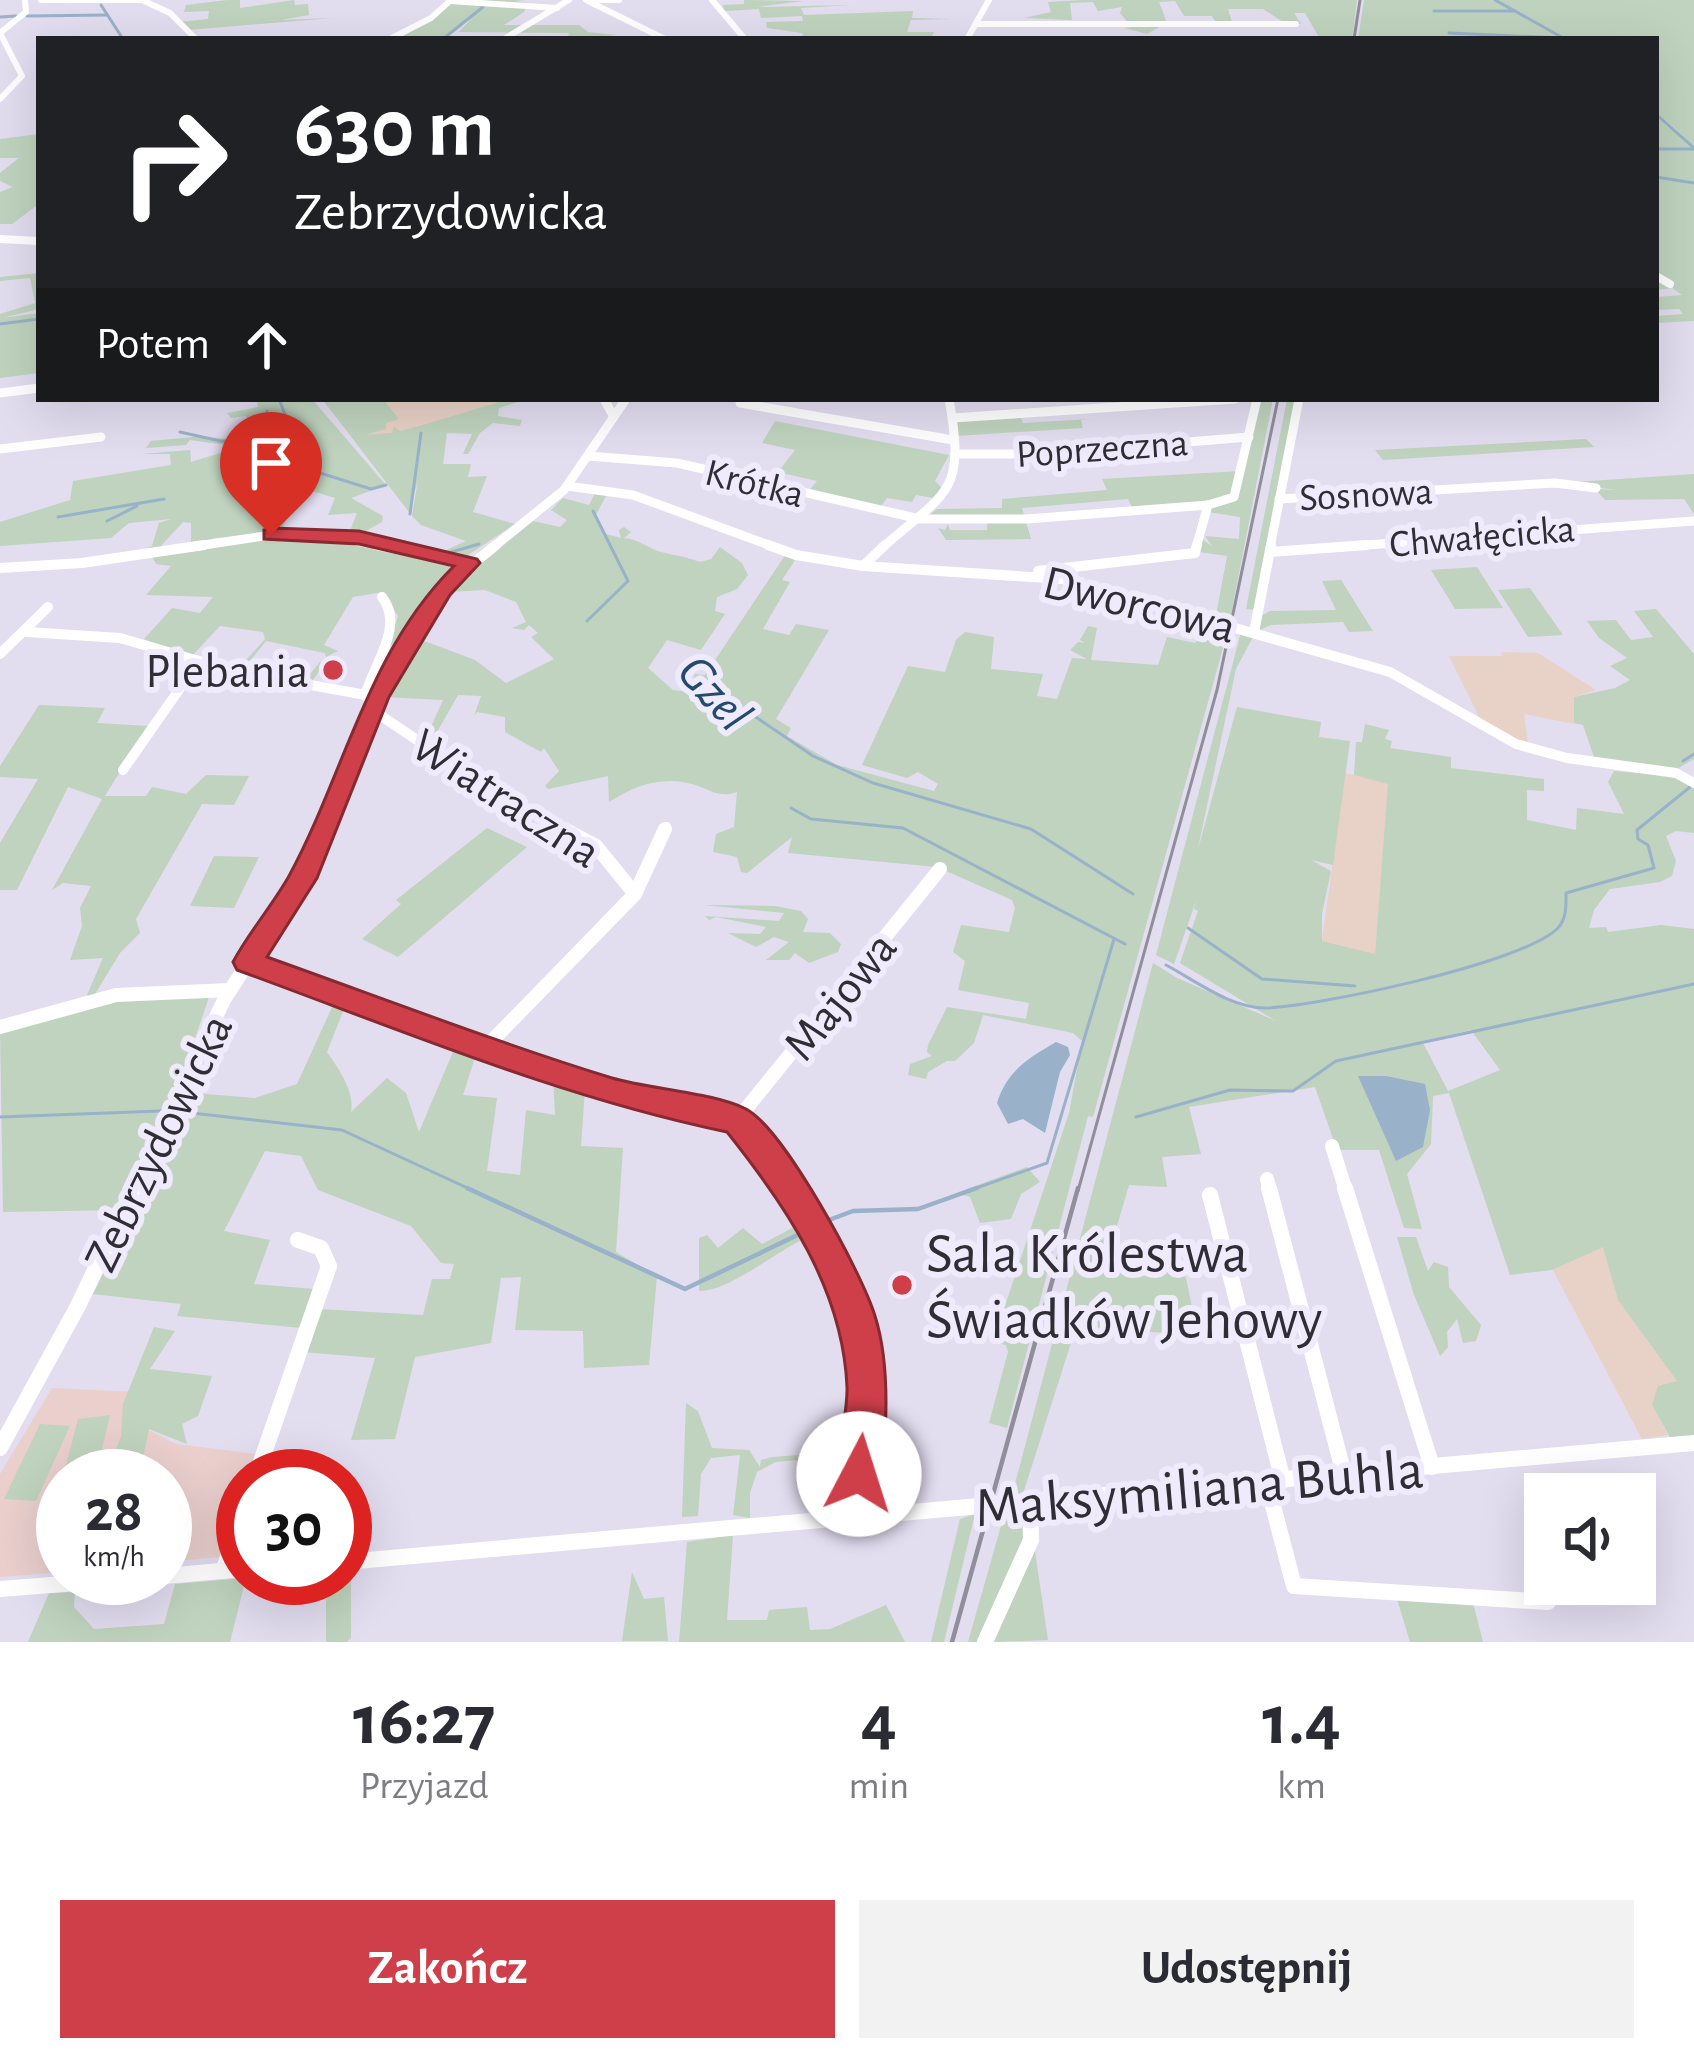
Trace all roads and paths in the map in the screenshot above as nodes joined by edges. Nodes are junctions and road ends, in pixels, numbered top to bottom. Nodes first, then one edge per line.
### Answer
1 (25, 0) edge
2 (41, 0) edge
3 (143, 0) edge
4 (451, 0) edge
5 (569, 0) edge
6 (586, 0) edge
7 (619, 0) edge
8 (712, 0) edge
9 (989, 0) edge
10 (557, 8) junction
11 (976, 24) junction
12 (1134, 24) junction
13 (1296, 24) dead end
14 (193, 36) edge
15 (396, 36) edge
16 (508, 36) edge
17 (659, 36) edge
18 (742, 36) edge
19 (969, 36) edge
20 (1140, 36) edge
21 (0, 99) edge
22 (0, 239) edge
23 (36, 241) edge
24 (1659, 278) edge
25 (1670, 284) dead end
26 (36, 388) edge
27 (0, 393) edge
28 (606, 402) edge
29 (624, 402) edge
30 (950, 402) edge
31 (1190, 402) edge
32 (1257, 402) edge
33 (1298, 402) edge
34 (740, 403) dead end
35 (614, 417) junction
36 (953, 418) junction
37 (101, 437) dead end
38 (1249, 437) junction
39 (953, 440) junction
40 (0, 449) edge
41 (955, 454) junction
42 (588, 457) junction
43 (567, 486) junction
44 (1596, 488) dead end
45 (1279, 499) junction
46 (1208, 506) junction
47 (920, 519) junction
48 (1694, 521) edge
49 (1270, 551) junction
50 (469, 563) junction
51 (863, 566) junction
52 (0, 568) edge
53 (1024, 573) junction
54 (382, 597) dead end
55 (48, 607) dead end
56 (27, 632) junction
57 (1255, 632) junction
58 (0, 655) edge
59 (199, 661) junction
60 (371, 701) junction
61 (123, 770) dead end
62 (1693, 783) edge
63 (666, 827) dead end
64 (940, 869) dead end
65 (635, 893) junction
66 (248, 962) junction
67 (230, 990) junction
68 (0, 1027) edge
69 (486, 1047) junction
70 (737, 1120) junction
71 (1332, 1146) dead end
72 (1267, 1179) dead end
73 (1210, 1195) dead end
74 (298, 1240) dead end
75 (1694, 1443) edge
76 (0, 1448) edge
77 (265, 1449) edge
78 (1432, 1467) junction
79 (1344, 1474) junction
80 (1275, 1482) junction
81 (1030, 1503) junction
82 (855, 1516) junction
83 (372, 1560) edge
84 (36, 1586) edge
85 (0, 1589) edge
86 (1524, 1601) edge
87 (985, 1642) edge

1 - 21 street
2 - 3 street
3 - 14 street
4 - 10 street
4 - 15 street
5 - 6 street
5 - 10 street
6 - 7 street
6 - 17 street
8 - 18 street
9 - 11 street
10 - 16 street
11 - 12 street
11 - 19 street
12 - 13 street
12 - 20 street
22 - 23 street
24 - 25 street
26 - 27 street
28 - 35 street
29 - 35 street, Zebrzydowicka
30 - 36 street, Poprzeczna
31 - 36 street, Poprzeczna
32 - 38 street
33 - 45 street
34 - 39 street, Poprzeczna
35 - 42 street, Zebrzydowicka
36 - 39 street, Poprzeczna
37 - 40 street
38 - 41 street, Poprzeczna
38 - 46 street
39 - 41 street, Poprzeczna
41 - 47 street, Poprzeczna
42 - 43 street, Zebrzydowicka
42 - 47 street, Krótka
43 - 50 street, Zebrzydowicka
43 - 51 street, Dworcowa
44 - 45 street, Sosnowa
45 - 49 street
46 - 47 street, Poprzeczna
46 - 53 street
47 - 51 street, Poprzeczna
48 - 49 street, Chwałęcicka
49 - 57 street
50 - 52 street
50 - 60 street, Zebrzydowicka
51 - 53 street, Dworcowa
53 - 57 street, Dworcowa
54 - 60 street
55 - 56 street
56 - 58 street
56 - 59 street
57 - 62 street, Dworcowa
59 - 60 street
59 - 61 street
60 - 65 street, Wiatraczna
60 - 66 street, Zebrzydowicka
63 - 65 street, Wiatraczna
64 - 70 street, Majowa
65 - 69 street, Wiatraczna
66 - 67 street, Zebrzydowicka
66 - 69 street
67 - 68 street
67 - 76 street, Zebrzydowicka
69 - 70 street
70 - 82 street
71 - 78 street
72 - 79 street
73 - 80 street
74 - 77 street
75 - 78 street, Maksymiliana Buhla
78 - 79 street, Maksymiliana Buhla
79 - 80 street, Maksymiliana Buhla
80 - 81 street, Maksymiliana Buhla
80 - 86 street
81 - 82 street, Maksymiliana Buhla
81 - 87 street
82 - 83 street, Maksymiliana Buhla
84 - 85 street

